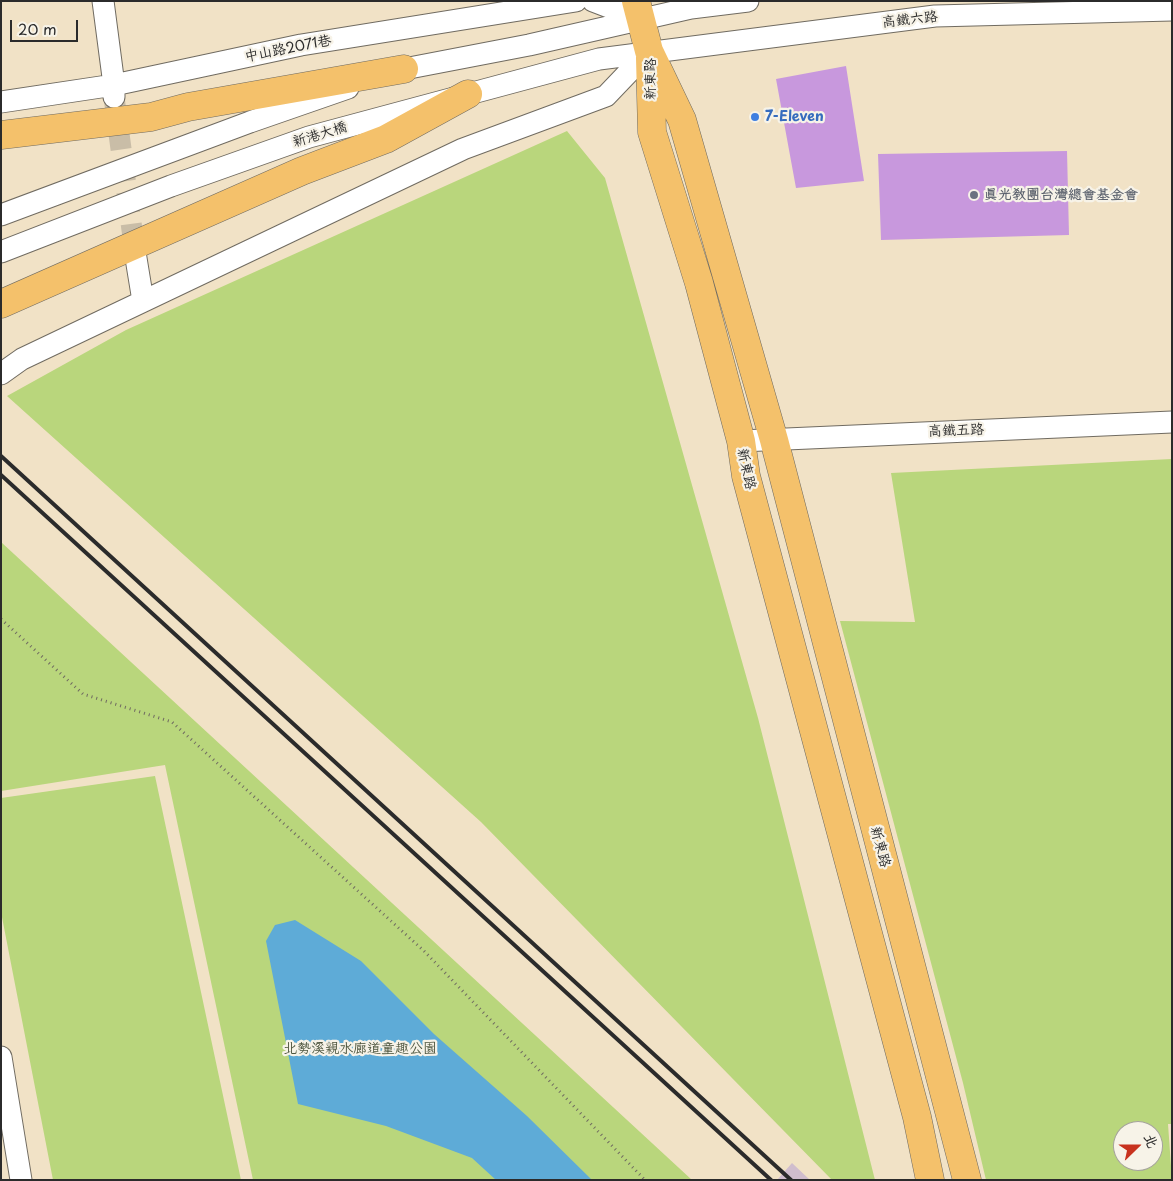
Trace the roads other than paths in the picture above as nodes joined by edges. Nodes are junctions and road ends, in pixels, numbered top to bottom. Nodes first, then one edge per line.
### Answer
1 (103, 1) edge
2 (576, 1) edge
3 (593, 1) edge
4 (748, 1) edge
5 (638, 10) edge
6 (1172, 10) edge
7 (649, 51) junction
8 (404, 69) junction
9 (114, 91) junction
10 (468, 94) junction
11 (1, 102) edge
12 (1, 134) edge
13 (1, 215) edge
14 (1, 252) edge
15 (135, 252) tunnel mouth
16 (143, 301) junction
17 (1, 304) edge
18 (1, 374) edge
19 (1172, 422) edge
20 (774, 440) junction
21 (741, 441) junction
22 (1, 1057) edge
23 (21, 1180) edge
24 (930, 1180) edge
25 (967, 1180) edge

1 - 9 street
2 - 9 street, 中山路2071巷
3 - 5 street
4 - 5 street
5 - 7 main road
5 - 8 street
6 - 7 street, 高鐵六路
7 - 10 street, 新港大橋
7 - 16 street
7 - 20 main road, 新東路
7 - 21 main road, 新東路
8 - 12 main road
8 - 13 street
9 - 11 street, 中山路2071巷
10 - 14 street, 新港大橋
10 - 17 main road
15 - 16 street
16 - 18 street
19 - 20 street, 高鐵五路
20 - 21 street, 高鐵五路
20 - 25 main road, 新東路
21 - 24 main road, 新東路
22 - 23 street

